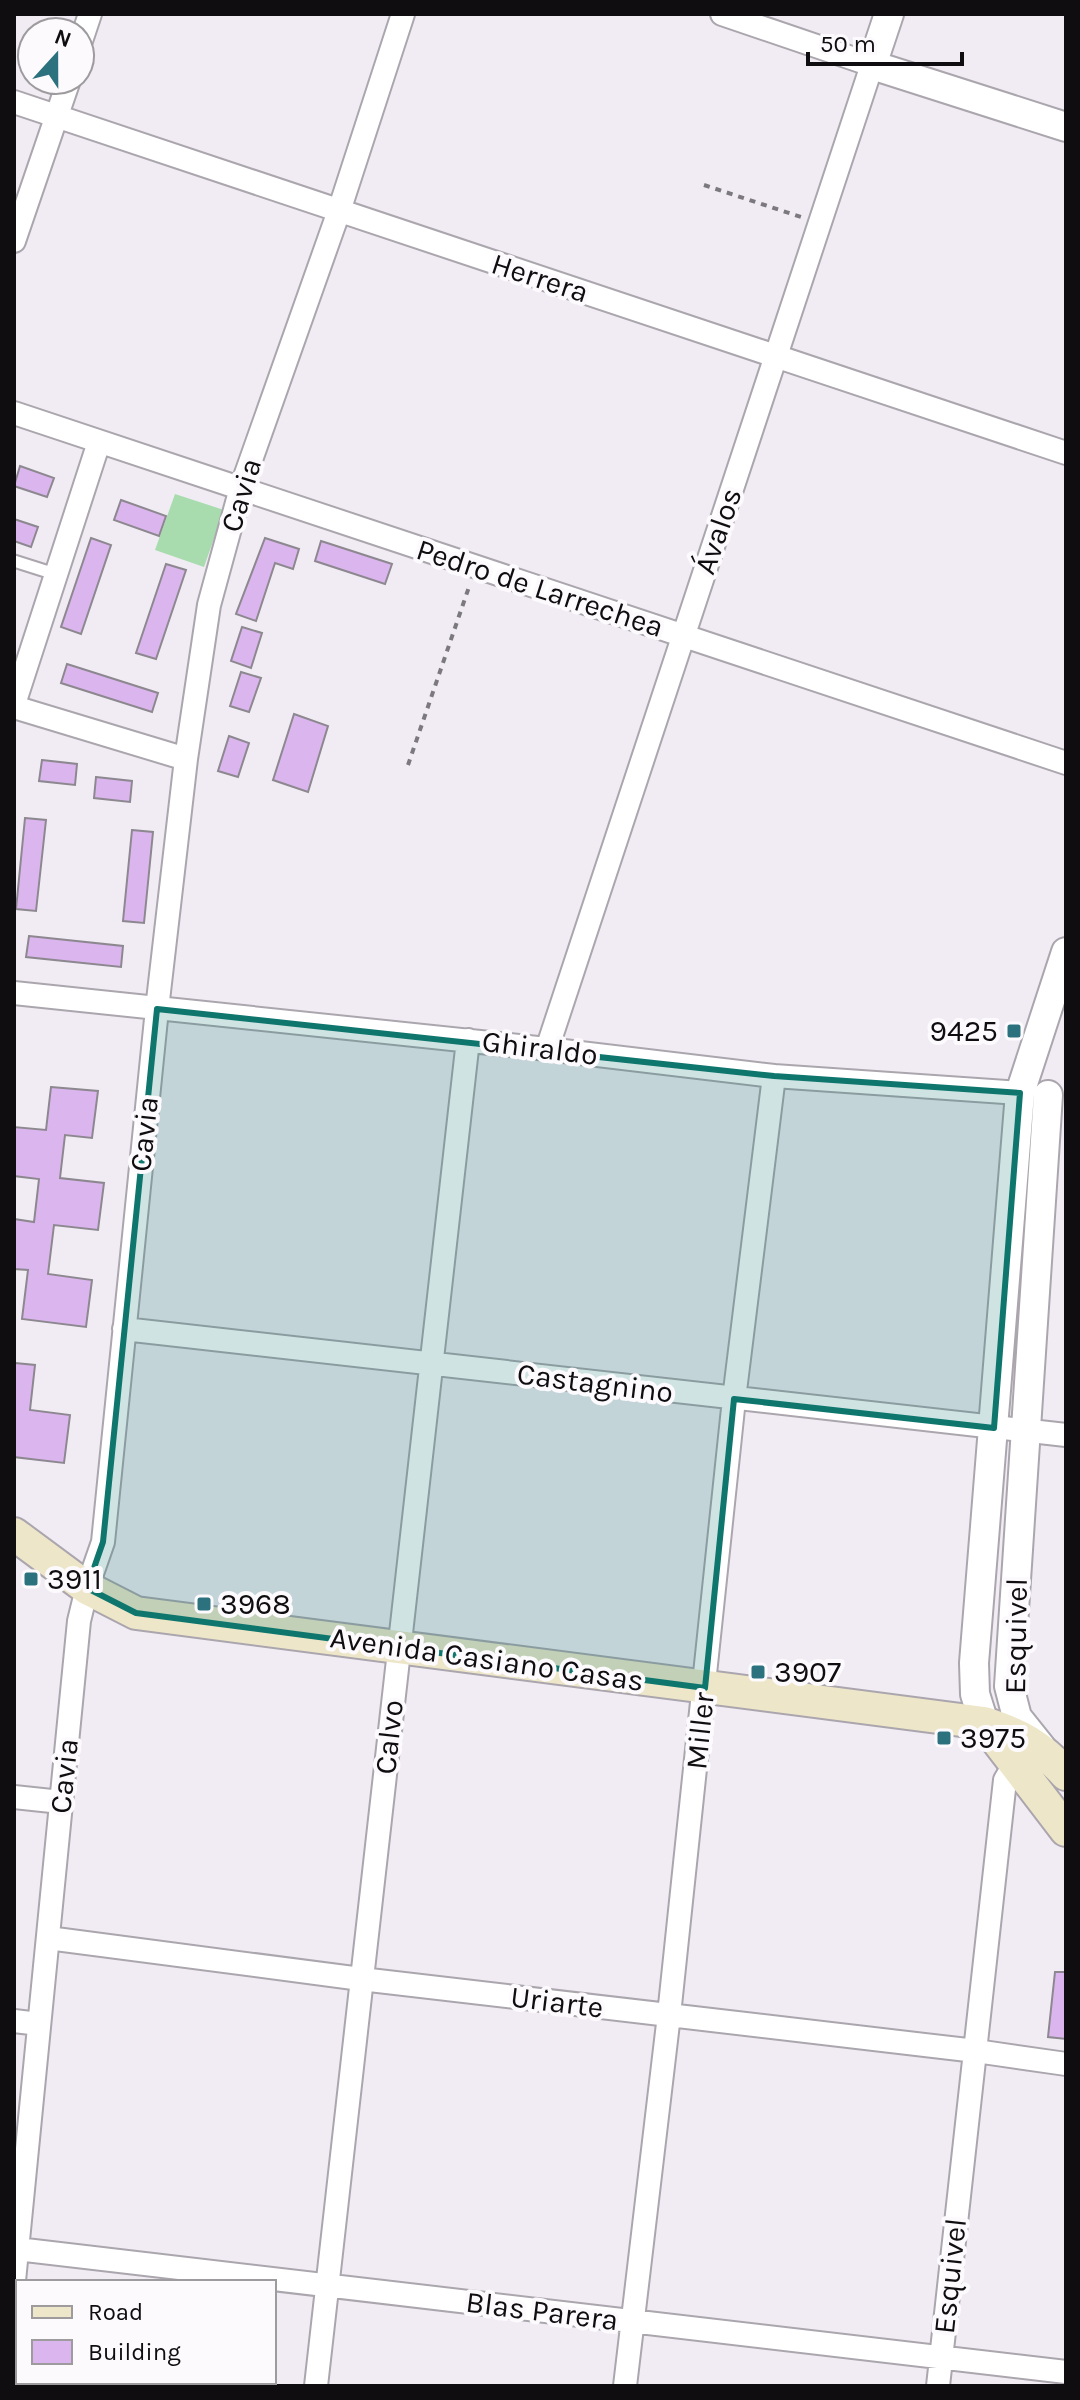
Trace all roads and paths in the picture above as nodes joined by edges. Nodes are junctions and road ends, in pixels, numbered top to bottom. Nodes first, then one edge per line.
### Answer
1 (403, 14) edge
2 (722, 14) edge
3 (889, 14) edge
4 (872, 65) junction
5 (64, 96) edge
6 (14, 102) edge
7 (57, 117) junction
8 (1066, 127) edge
9 (704, 185) dead end
10 (339, 211) junction
11 (819, 223) junction
12 (14, 241) edge
13 (777, 356) junction
14 (14, 413) edge
15 (99, 442) junction
16 (1066, 453) edge
17 (241, 488) junction
18 (14, 561) edge
19 (476, 566) junction
20 (55, 574) junction
21 (683, 635) junction
22 (14, 705) edge
23 (186, 759) junction
24 (1066, 763) edge
25 (408, 765) dead end
26 (1066, 952) edge
27 (14, 993) edge
28 (157, 1009) junction
29 (468, 1040) junction
30 (547, 1049) junction
31 (774, 1076) junction
32 (1020, 1093) junction
33 (1057, 1097) edge
34 (124, 1329) junction
35 (430, 1364) junction
36 (734, 1399) junction
37 (994, 1428) junction
38 (1025, 1430) junction
39 (1066, 1435) edge
40 (14, 1534) edge
41 (87, 1588) junction
42 (399, 1647) junction
43 (705, 1688) junction
44 (984, 1723) junction
45 (1041, 1755) edge
46 (1066, 1774) edge
47 (14, 1797) edge
48 (61, 1802) junction
49 (1066, 1830) edge
50 (48, 1938) junction
51 (361, 1979) junction
52 (669, 2015) junction
53 (14, 2021) edge
54 (39, 2024) junction
55 (976, 2051) junction
56 (1066, 2064) edge
57 (17, 2249) junction
58 (14, 2281) edge
59 (327, 2285) junction
60 (632, 2322) junction
61 (941, 2357) junction
62 (1066, 2372) edge
63 (316, 2386) edge
64 (625, 2386) edge
65 (938, 2386) edge

1 - 10 street, Cavia
2 - 4 street
3 - 4 street, Ávalos
4 - 8 street
4 - 11 street, Ávalos
5 - 7 street
6 - 7 street, Herrera
7 - 10 street, Herrera
7 - 12 street
9 - 11 path
10 - 13 street, Herrera
10 - 17 street, Cavia
11 - 13 street, Ávalos
13 - 16 street, Herrera
13 - 21 street, Ávalos
14 - 15 street, Pedro de Larrechea
15 - 17 street, Pedro de Larrechea
15 - 20 street
17 - 19 street, Pedro de Larrechea
17 - 23 street, Cavia
18 - 20 lane
19 - 21 street, Pedro de Larrechea
19 - 25 path
20 - 22 street
21 - 24 street, Pedro de Larrechea
21 - 30 street, Ávalos
22 - 23 street
23 - 28 street, Cavia
26 - 32 street, Esquivel
27 - 28 street, Ghiraldo
28 - 29 street, Ghiraldo
28 - 34 street, Cavia
29 - 30 street, Ghiraldo
29 - 35 street, Calvo
30 - 31 street, Ghiraldo
31 - 32 street, Ghiraldo
31 - 36 street, Miller
32 - 33 street, Ghiraldo
32 - 37 street, Esquivel
33 - 38 street, Esquivel
34 - 35 street, Castagnino
34 - 41 street, Cavia
35 - 36 street, Castagnino
35 - 42 street, Calvo
36 - 37 street, Castagnino
36 - 43 street, Miller
37 - 38 street, Castagnino
37 - 44 street, Esquivel
38 - 39 street, Castagnino
38 - 45 street, Esquivel
40 - 41 main road, Avenida Casiano Casas
41 - 42 main road, Avenida Casiano Casas
41 - 48 street, Cavia
42 - 43 main road, Avenida Casiano Casas
42 - 51 street, Calvo
43 - 44 main road, Avenida Casiano Casas
43 - 52 street, Miller
44 - 45 main road
45 - 46 main road
45 - 49 main road
45 - 55 street, Esquivel
47 - 48 street
48 - 50 street, Cavia
50 - 51 street, Uriarte
50 - 54 street, Cavia
51 - 52 street, Uriarte
51 - 59 street, Calvo
52 - 55 street, Uriarte
52 - 60 street, Miller
53 - 54 street
54 - 57 street, Cavia
55 - 56 street, Uriarte
55 - 61 street, Esquivel
57 - 58 street, Cavia
57 - 59 street, Blas Parera
59 - 60 street, Blas Parera
59 - 63 street, Calvo
60 - 61 street, Blas Parera
60 - 64 street, Miller
61 - 62 street, Blas Parera
61 - 65 street, Esquivel

